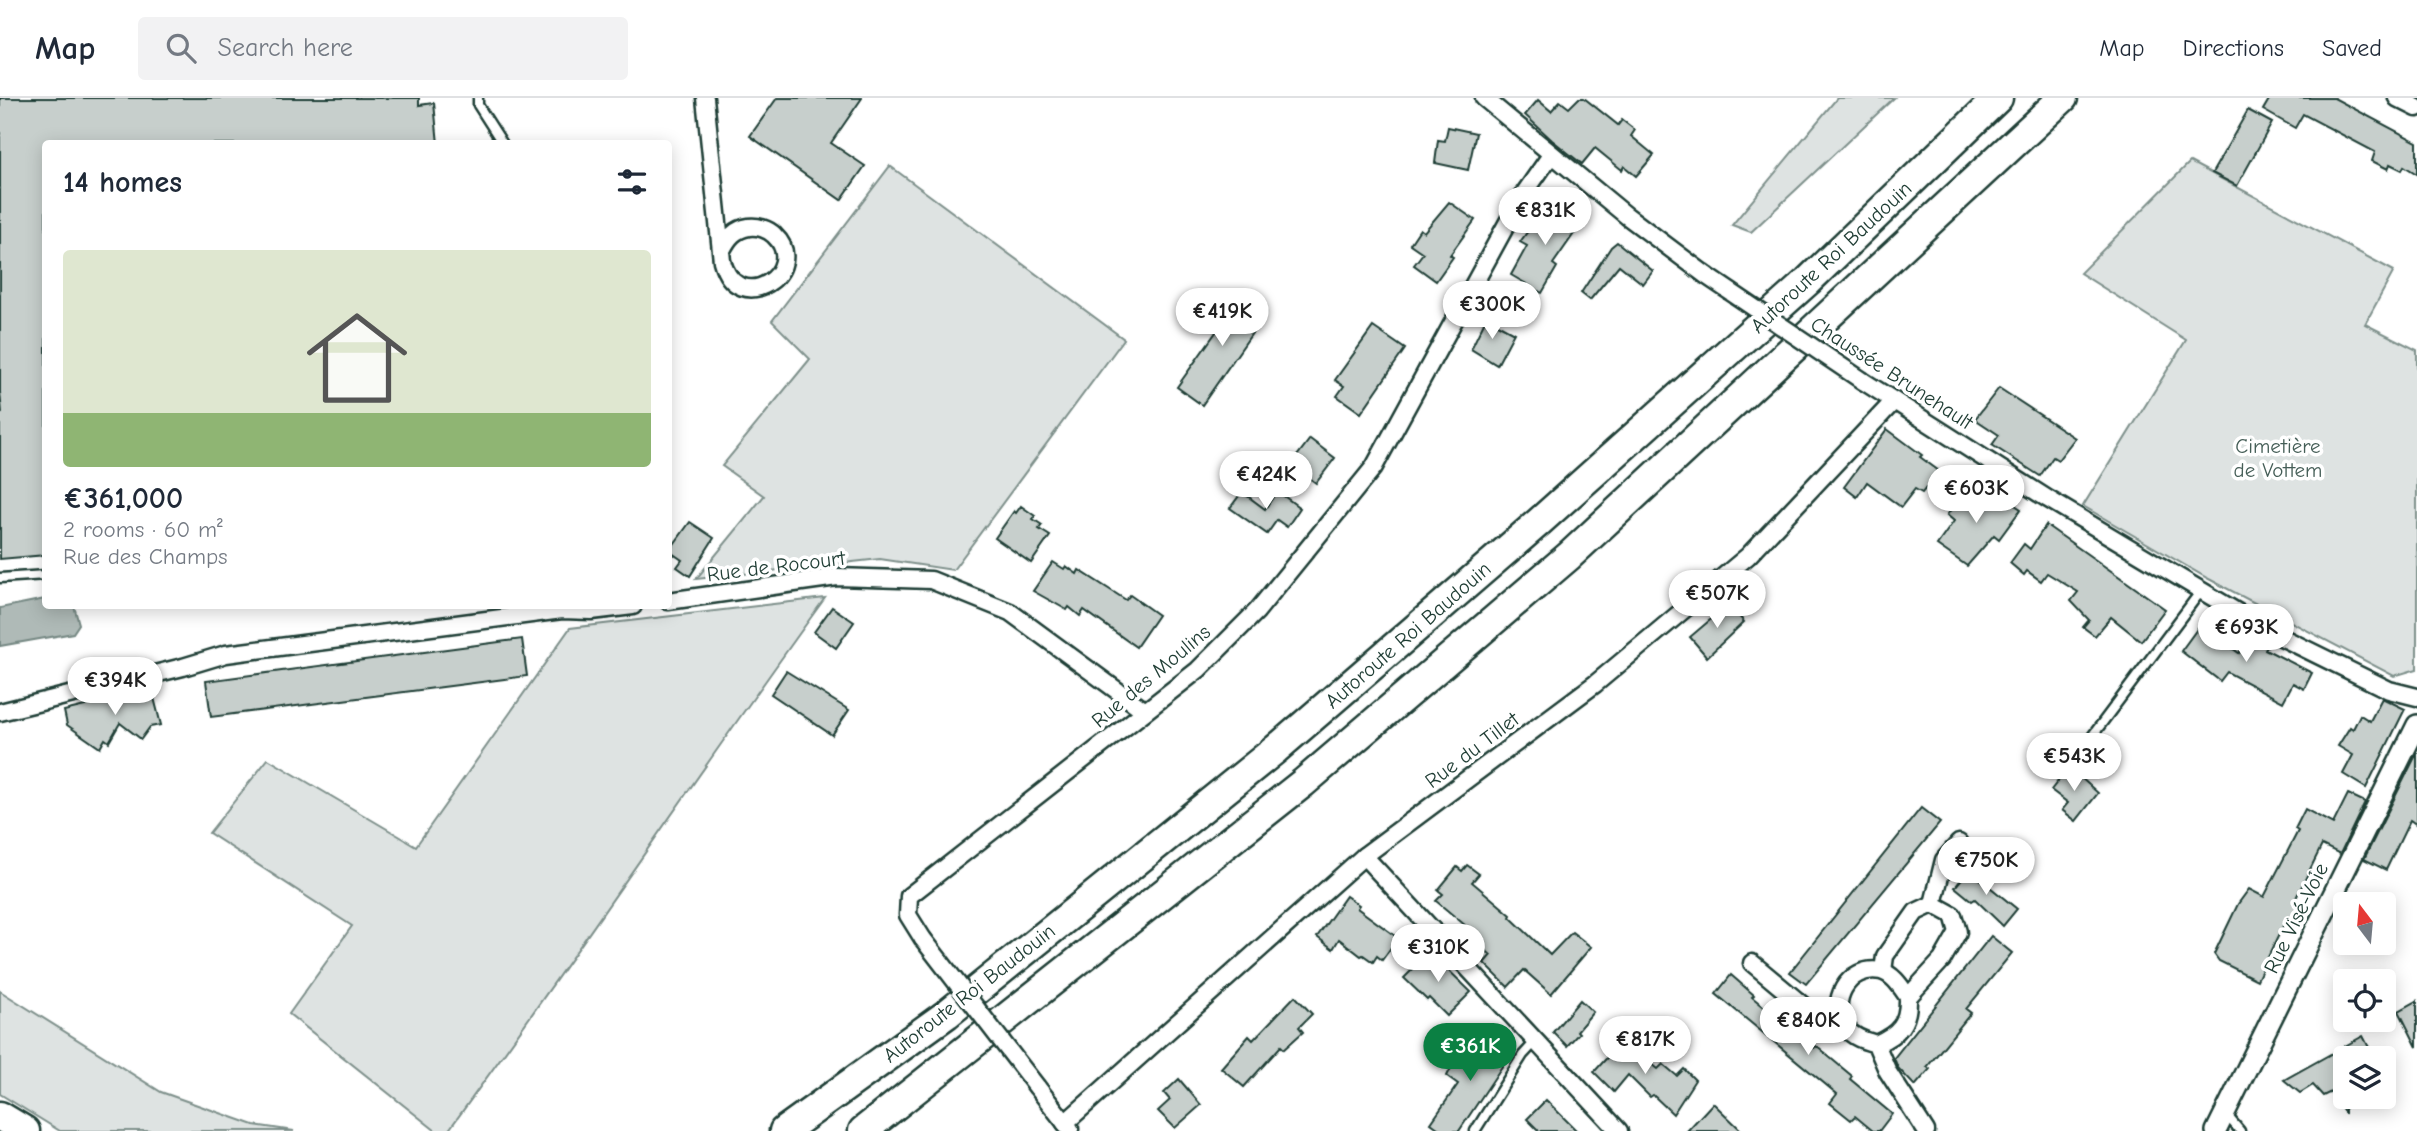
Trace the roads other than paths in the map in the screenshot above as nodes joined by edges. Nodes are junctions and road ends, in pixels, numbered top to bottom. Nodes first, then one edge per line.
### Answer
1 (478, 98) edge
2 (705, 98) edge
3 (1484, 98) edge
4 (1998, 98) edge
5 (2063, 98) edge
6 (2397, 98) edge
7 (2417, 108) edge
8 (500, 140) edge
9 (1551, 155) junction
10 (722, 250) dead end
11 (1894, 401) junction
12 (42, 575) edge
13 (0, 578) edge
14 (2201, 591) junction
15 (672, 600) edge
16 (608, 609) edge
17 (2417, 697) edge
18 (1145, 711) junction
19 (0, 712) edge
20 (2417, 725) edge
21 (2082, 755) dead end
22 (1959, 843) dead end
23 (1364, 856) junction
24 (1933, 904) junction
25 (1752, 963) dead end
26 (1883, 971) junction
27 (1908, 997) junction
28 (1838, 1014) junction
29 (1536, 1041) junction
30 (1876, 1044) junction
31 (0, 1116) edge
32 (2220, 1122) edge
33 (1068, 1127) edge
34 (25, 1131) edge
35 (784, 1131) edge
36 (863, 1131) edge
37 (1475, 1131) edge
38 (1619, 1131) edge
39 (1926, 1131) edge
40 (2240, 1131) edge

1 - 8 lane
2 - 10 street
3 - 9 street, Chaussée Brunehault
4 - 35 highway, Autoroute Roi Baudouin
5 - 36 highway, Autoroute Roi Baudouin
6 - 7 street
9 - 11 street, Chaussée Brunehault, bridge
9 - 18 street, Rue des Moulins
11 - 14 street, Chaussée Brunehault
11 - 23 street, Rue du Tillet
12 - 13 lane
14 - 17 street, Chaussée Brunehault
14 - 21 lane
15 - 18 street, Rue de Rocourt
16 - 19 street
18 - 33 street, Rue des Moulins, bridge
20 - 32 street, Rue Visé-Voie
22 - 24 street
23 - 29 street
23 - 33 street, Rue du Tillet
24 - 26 street
24 - 27 street
25 - 28 street
26 - 27 street
26 - 28 street
27 - 30 street
28 - 30 street
29 - 37 lane
29 - 38 street
30 - 39 street
31 - 34 highway
32 - 40 lane

